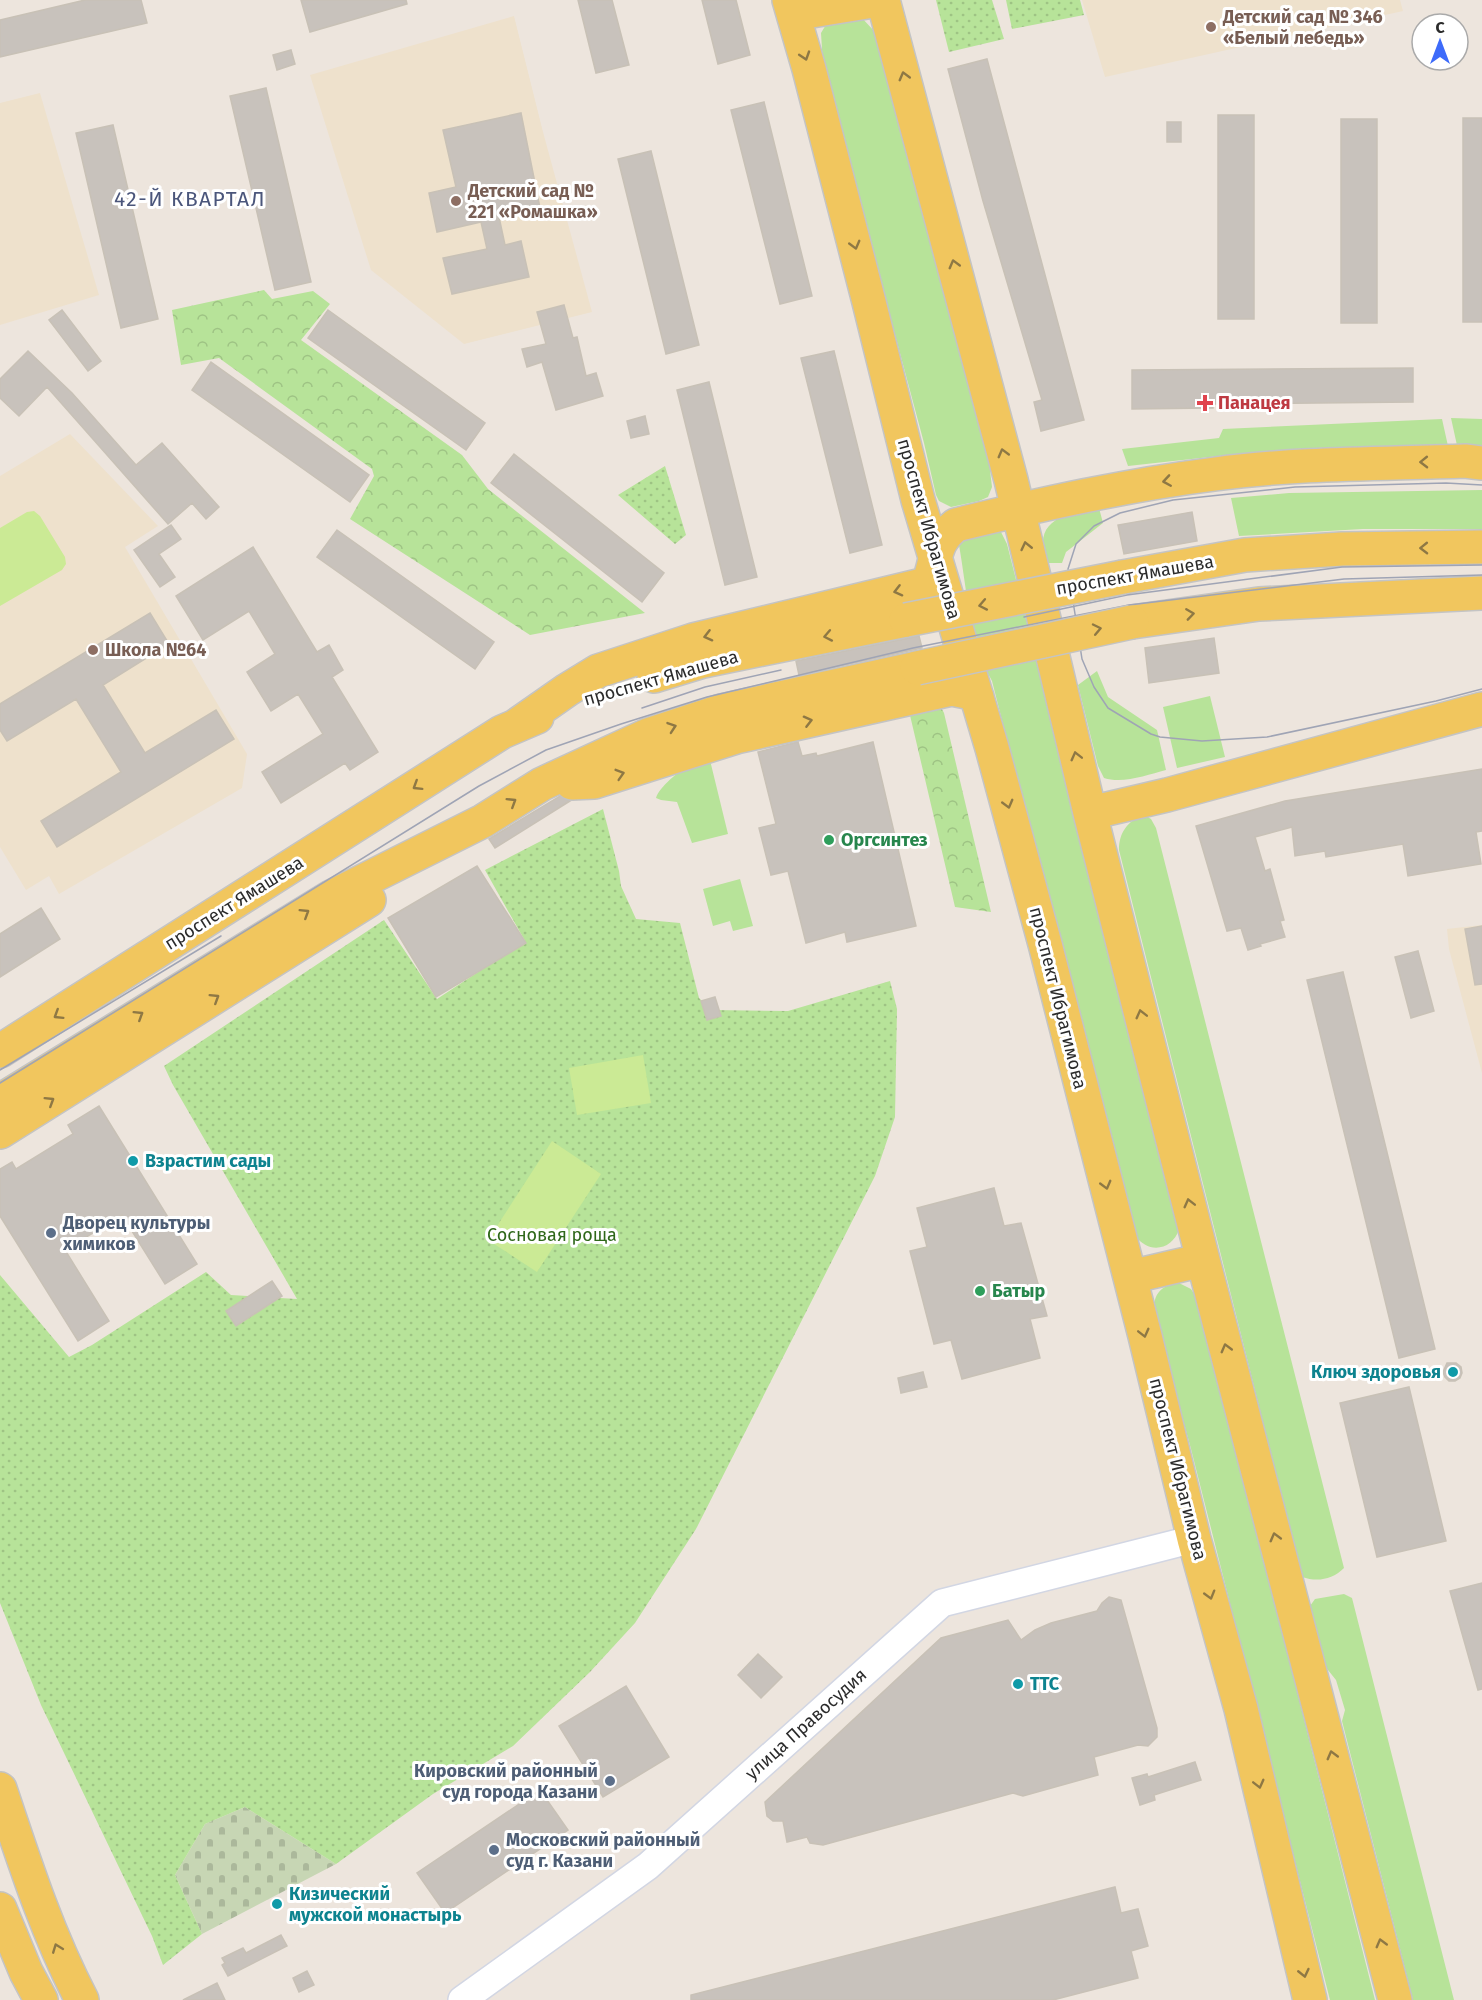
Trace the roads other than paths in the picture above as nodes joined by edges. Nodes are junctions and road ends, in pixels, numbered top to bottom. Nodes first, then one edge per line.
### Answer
1 (881, 0) edge
2 (791, 7) edge
3 (1482, 463) edge
4 (1018, 510) junction
5 (1482, 547) edge
6 (935, 557) junction
7 (1482, 593) edge
8 (977, 697) junction
9 (1482, 709) edge
10 (510, 729) junction
11 (542, 784) junction
12 (1090, 813) junction
13 (483, 820) junction
14 (0, 1025) edge
15 (0, 1051) edge
16 (0, 1101) edge
17 (0, 1132) edge
18 (1203, 1260) junction
19 (1130, 1277) junction
20 (1194, 1539) junction
21 (0, 1789) edge
22 (0, 1909) edge
23 (41, 2000) edge
24 (82, 2000) edge
25 (462, 2000) edge
26 (1310, 2000) edge
27 (1395, 2000) edge

1 - 2 main road
4 -> 1 main road
2 -> 6 main road, проспект Ибрагимова
3 -> 4 main road
4 - 6 main road
12 -> 4 main road
5 -> 10 main road, проспект Ямашева, bridge
6 - 8 main road, проспект Ибрагимова
6 -> 10 main road
11 -> 7 main road, bridge
11 -> 8 main road
8 -> 19 main road, проспект Ибрагимова
9 - 12 main road
10 - 14 main road
10 -> 15 main road, проспект Ямашева
13 -> 11 main road
18 -> 12 main road
16 -> 13 main road
17 -> 13 main road
18 - 19 main road
27 -> 18 main road
19 -> 20 main road, проспект Ибрагимова
20 - 25 street, улица Правосудия
20 -> 26 main road, проспект Ибрагимова
24 -> 21 main road
22 - 23 main road

